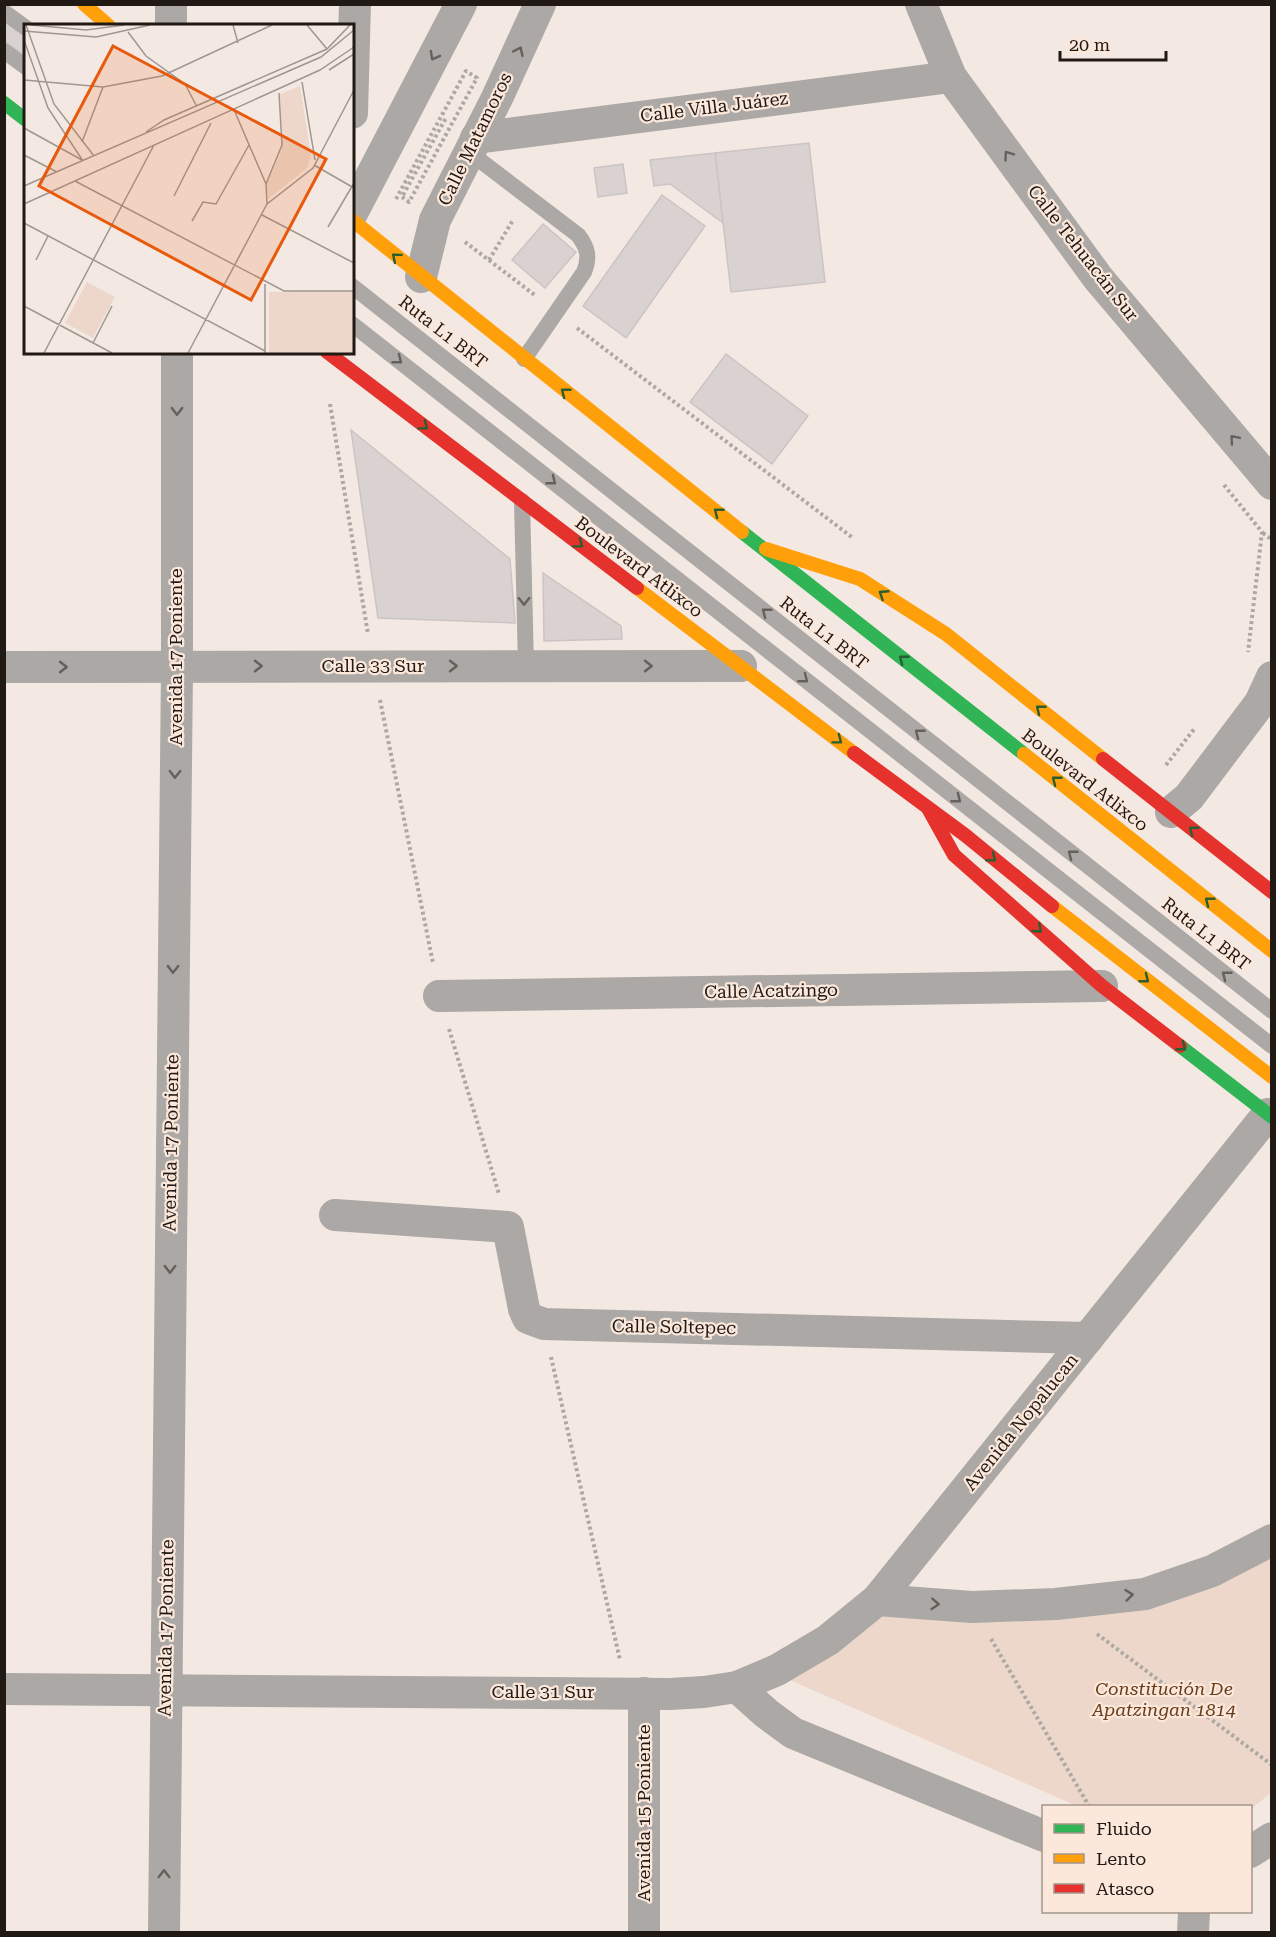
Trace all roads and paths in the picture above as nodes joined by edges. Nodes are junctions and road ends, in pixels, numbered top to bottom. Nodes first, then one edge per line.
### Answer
1 (84, 4) edge
2 (171, 4) edge
3 (355, 4) edge
4 (461, 4) edge
5 (540, 4) edge
6 (921, 4) edge
7 (4, 12) edge
8 (107, 24) edge
9 (171, 24) edge
10 (24, 27) edge
11 (354, 40) edge
12 (4, 51) edge
13 (435, 54) junction
14 (24, 66) edge
15 (951, 77) junction
16 (468, 78) junction
17 (497, 98) junction
18 (4, 103) edge
19 (24, 118) edge
20 (472, 145) junction
21 (527, 198) junction
22 (396, 199) dead end
23 (354, 209) edge
24 (435, 220) junction
25 (354, 222) edge
26 (489, 260) junction
27 (420, 277) junction
28 (354, 288) edge
29 (556, 312) junction
30 (354, 326) edge
31 (177, 354) edge
32 (330, 354) edge
33 (524, 359) junction
34 (330, 404) dead end
35 (1217, 476) dead end
36 (1272, 484) edge
37 (522, 500) junction
38 (1262, 532) junction
39 (1272, 540) edge
40 (858, 543) dead end
41 (764, 549) junction
42 (374, 666) junction
43 (526, 666) junction
44 (741, 666) junction
45 (4, 667) edge
46 (177, 667) junction
47 (1259, 670) edge
48 (1196, 727) dead end
49 (1180, 804) junction
50 (929, 810) junction
51 (1272, 892) edge
52 (1272, 951) edge
53 (1102, 986) junction
54 (439, 996) junction
55 (1272, 1011) edge
56 (1272, 1046) edge
57 (1272, 1077) edge
58 (1270, 1115) edge
59 (335, 1215) dead end
60 (508, 1227) junction
61 (544, 1324) junction
62 (1088, 1338) junction
63 (1272, 1540) edge
64 (877, 1600) junction
65 (1056, 1604) junction
66 (972, 1607) junction
67 (621, 1664) dead end
68 (737, 1687) junction
69 (4, 1689) edge
70 (165, 1690) junction
71 (644, 1693) junction
72 (1272, 1765) edge
73 (1088, 1805) edge
74 (1042, 1835) edge
75 (1272, 1838) edge
76 (1252, 1851) edge
77 (1252, 1865) edge
78 (1272, 1865) edge
79 (1194, 1913) edge
80 (164, 1932) edge
81 (644, 1932) edge
82 (1193, 1932) edge

1 - 8 main road
2 - 9 street
3 - 11 street
4 - 13 street
17 -> 5 street, Calle Matamoros
6 - 15 street, Calle Tehuacán Sur
7 - 10 lane
12 - 14 lane
13 - 16 path
13 -> 23 street
15 - 20 street, Calle Villa Juárez
36 -> 15 street, Calle Tehuacán Sur
16 - 17 path
16 - 22 path, bridge
17 - 20 street, Calle Matamoros
18 - 19 main road
20 - 21 lane
20 - 24 street, Calle Matamoros
21 - 26 path
21 - 29 lane
24 - 26 path
24 - 27 street, Calle Matamoros
27 -> 25 main road, Boulevard Atlixco
26 - 29 path
27 - 33 main road, Boulevard Atlixco
55 -> 28 lane, Ruta L1 BRT
29 - 33 lane
29 - 40 path
30 -> 56 lane
31 -> 46 street, Avenida 17 Poniente
32 -> 37 main road, Boulevard Atlixco
41 -> 33 main road, Boulevard Atlixco
34 - 42 path
35 - 38 path
37 -> 43 lane
37 -> 44 main road, Boulevard Atlixco
38 - 39 path
38 - 47 path
49 -> 41 main road, Boulevard Atlixco
52 -> 41 main road, Boulevard Atlixco
42 -> 43 street, Calle 33 Sur
46 -> 42 street, Calle 33 Sur
42 - 54 path
43 -> 44 street, Calle 33 Sur
44 -> 50 main road, Boulevard Atlixco
45 -> 46 street, Calle 33 Sur
46 -> 70 street, Avenida 17 Poniente
47 - 49 street
48 - 49 path
51 -> 49 main road, Boulevard Atlixco
50 -> 53 main road, Boulevard Atlixco
50 -> 57 main road, Boulevard Atlixco
53 - 54 street, Calle Acatzingo
53 -> 58 main road, Boulevard Atlixco
54 - 60 path
58 - 62 street, Avenida Nopalucan
59 - 60 street
60 - 61 street
61 - 62 street, Calle Soltepec
61 - 67 path
62 - 64 street, Avenida Nopalucan
65 -> 63 street
64 -> 66 street
64 - 68 street, Avenida Nopalucan
65 - 66 street
65 - 72 path
66 - 73 path
68 - 71 street, Calle 31 Sur
68 - 74 street
69 - 70 street, Calle 31 Sur
70 - 71 street, Calle 31 Sur
80 -> 70 street, Avenida 17 Poniente
71 - 81 street, Avenida 15 Poniente
75 - 76 street
77 - 78 street
79 - 82 street

